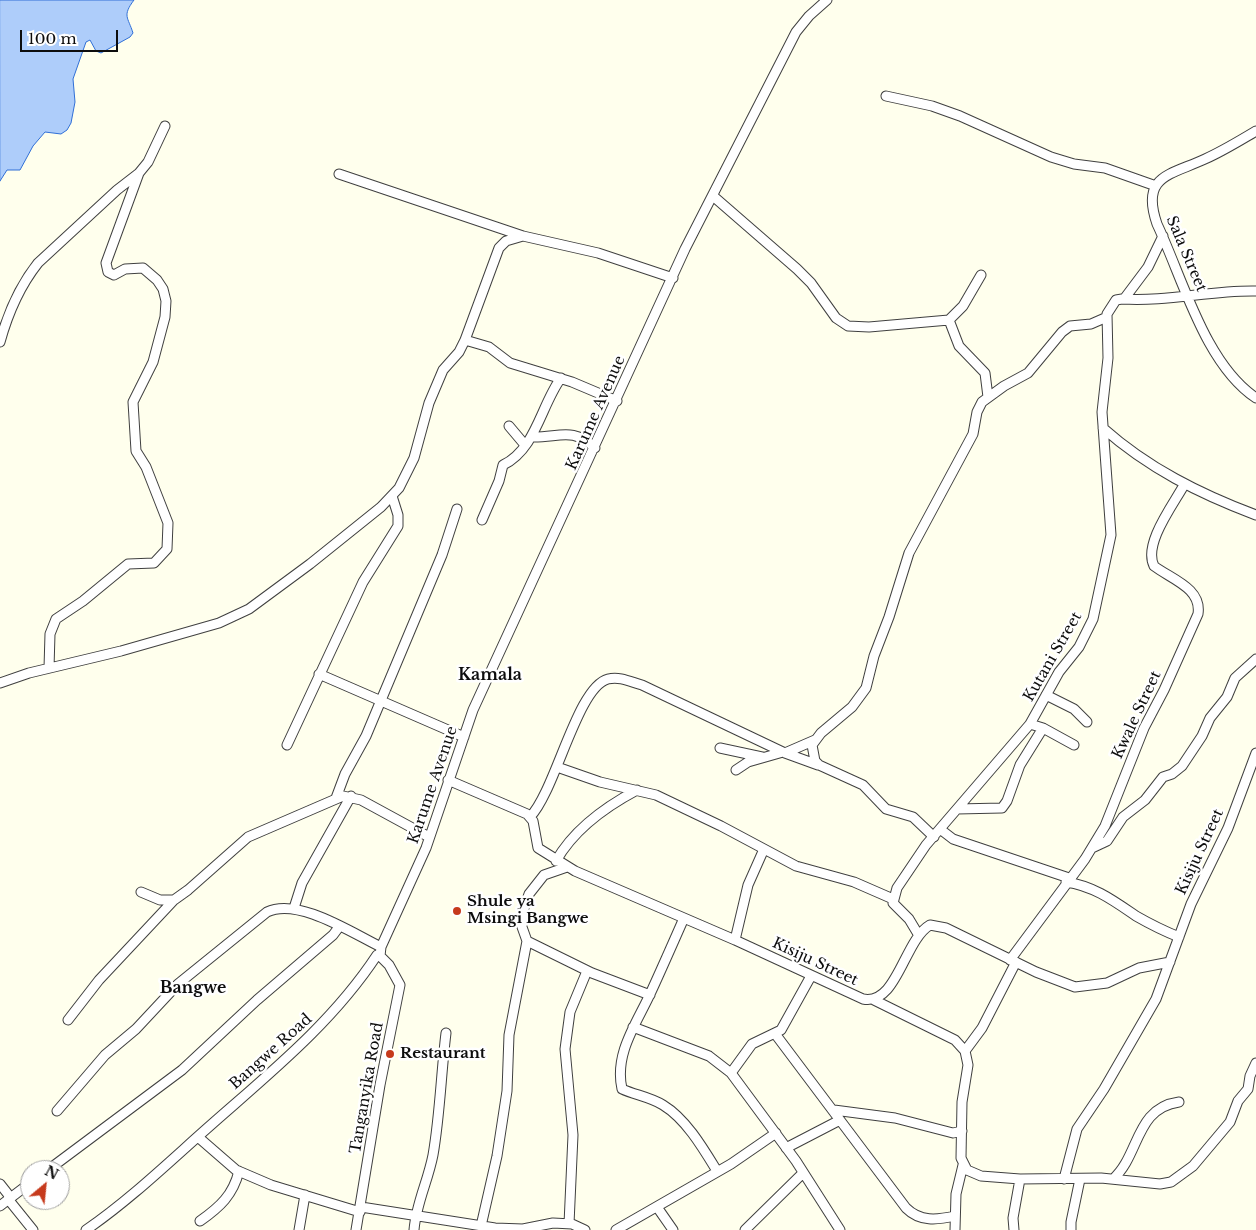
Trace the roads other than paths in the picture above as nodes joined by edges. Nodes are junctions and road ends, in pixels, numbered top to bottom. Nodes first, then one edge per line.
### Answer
1 (827, 0) edge
2 (886, 96) dead end
3 (165, 126) dead end
4 (1256, 131) edge
5 (139, 173) junction
6 (339, 174) dead end
7 (1156, 186) junction
8 (713, 196) junction
9 (523, 236) junction
10 (1162, 236) junction
11 (981, 275) dead end
12 (673, 278) junction
13 (1256, 291) edge
14 (1188, 295) junction
15 (1124, 300) junction
16 (1107, 317) junction
17 (949, 320) junction
18 (464, 340) junction
19 (0, 342) edge
20 (562, 378) junction
21 (988, 397) junction
22 (1256, 398) edge
23 (617, 401) junction
24 (509, 426) dead end
25 (1103, 428) junction
26 (531, 437) junction
27 (525, 445) junction
28 (596, 448) junction
29 (1184, 484) junction
30 (392, 496) junction
31 (457, 509) dead end
32 (1256, 515) edge
33 (482, 520) dead end
34 (1256, 659) edge
35 (50, 668) junction
36 (319, 674) junction
37 (0, 683) edge
38 (1046, 695) junction
39 (379, 700) junction
40 (1087, 722) dead end
41 (1030, 724) junction
42 (1043, 728) junction
43 (464, 736) junction
44 (815, 740) junction
45 (287, 745) dead end
46 (1074, 745) dead end
47 (720, 748) dead end
48 (784, 752) junction
49 (1255, 757) edge
50 (762, 758) junction
51 (823, 766) junction
52 (557, 767) junction
53 (736, 770) dead end
54 (448, 780) junction
55 (637, 790) junction
56 (351, 796) junction
57 (336, 798) junction
58 (957, 809) junction
59 (530, 817) junction
60 (940, 829) junction
61 (428, 837) junction
62 (934, 837) junction
63 (1092, 848) junction
64 (764, 849) junction
65 (423, 855) joint
66 (556, 861) junction
67 (567, 867) junction
68 (1067, 880) junction
69 (142, 892) dead end
70 (892, 899) junction
71 (174, 900) junction
72 (294, 908) junction
73 (684, 918) junction
74 (339, 927) junction
75 (918, 934) junction
76 (1179, 937) junction
77 (734, 940) junction
78 (527, 942) junction
79 (380, 952) junction
80 (1013, 961) junction
81 (1170, 962) junction
82 (587, 971) junction
83 (811, 976) junction
84 (650, 995) junction
85 (874, 1000) junction
86 (68, 1020) dead end
87 (633, 1027) junction
88 (446, 1033) dead end
89 (776, 1035) junction
90 (965, 1051) junction
91 (1256, 1063) edge
92 (731, 1073) junction
93 (1179, 1102) dead end
94 (834, 1110) junction
95 (57, 1111) dead end
96 (840, 1120) junction
97 (957, 1132) junction
98 (776, 1133) junction
99 (198, 1137) junction
100 (786, 1148) junction
101 (61, 1160) edge
102 (964, 1165) junction
103 (239, 1171) junction
104 (717, 1171) junction
105 (803, 1173) junction
106 (1020, 1179) junction
107 (1064, 1179) junction
108 (1113, 1179) junction
109 (1080, 1180) junction
110 (0, 1184) edge
111 (20, 1190) edge
112 (305, 1195) junction
113 (9, 1198) junction
114 (0, 1206) edge
115 (657, 1207) junction
116 (360, 1209) junction
117 (415, 1215) junction
118 (955, 1216) junction
119 (200, 1221) dead end
120 (569, 1224) junction
121 (481, 1226) junction
122 (33, 1230) edge
123 (86, 1230) edge
124 (299, 1230) edge
125 (356, 1230) edge
126 (414, 1230) edge
127 (585, 1230) edge
128 (616, 1230) edge
129 (673, 1230) edge
130 (745, 1230) edge
131 (840, 1230) edge
132 (955, 1230) edge
133 (1014, 1230) edge
134 (1072, 1230) edge

1 - 8 street, Karume Avenue
2 - 7 street
3 - 5 street
4 - 7 street
5 - 19 street
5 - 35 street
6 - 9 street
7 - 10 street, Sala Street
8 - 12 street, Karume Avenue
8 - 17 street
9 - 12 street
9 - 18 street
10 - 14 street, Sala Street
10 - 15 street
11 - 17 street
12 - 23 street, Karume Avenue
13 - 14 street
14 - 15 street
14 - 22 street, Sala Street
15 - 16 street
16 - 21 street
16 - 25 street, Kutani Street
17 - 21 street
18 - 20 street
18 - 30 street
20 - 23 street
20 - 26 street
21 - 44 street
23 - 28 street, Karume Avenue
24 - 27 street
25 - 29 street
25 - 38 street, Kutani Street
26 - 27 street
26 - 28 street
27 - 33 street
28 - 43 street, Karume Avenue
29 - 32 street
29 - 63 street, Kwale Street
30 - 35 street
30 - 36 street
31 - 39 street
34 - 63 street
35 - 37 street
36 - 39 street
36 - 45 street
38 - 40 street
38 - 41 street, Kutani Street
39 - 43 street
39 - 57 street
41 - 42 street
41 - 58 street, Kutani Street
42 - 46 street
42 - 58 street
43 - 54 street, Karume Avenue
44 - 48 street
44 - 51 street
47 - 50 street
48 - 50 street
48 - 51 street
48 - 52 street
49 - 76 street, Kisiju Street
50 - 53 street
51 - 62 street
52 - 55 street
52 - 59 street
54 - 59 street
54 - 61 street, Karume Avenue
55 - 64 street
55 - 66 street
56 - 57 street
56 - 61 street
56 - 72 street
57 - 71 street
58 - 60 street, Kutani Street
59 - 66 street, Kisiju Street
60 - 62 street, Kutani Street
60 - 68 street
61 - 65 street, Karume Avenue
62 - 70 street, Kutani Street
63 - 68 street, Kwale Street
64 - 70 street
64 - 77 street
65 - 79 street, Bangwe Road
66 - 67 street, Kisiju Street
67 - 73 street, Kisiju Street
67 - 78 street
68 - 76 street
68 - 80 street, Kwale Street
69 - 71 street
70 - 75 street
71 - 86 street
72 - 74 street
72 - 95 street
73 - 77 street, Kisiju Street
73 - 84 street
74 - 79 street
74 - 101 street
75 - 80 street
75 - 85 street
76 - 81 street, Kisiju Street
77 - 83 street, Kisiju Street
78 - 82 street
78 - 121 street
79 - 99 street, Bangwe Road
79 - 116 street, Tanganyika Road
80 - 81 street
80 - 90 street, Kwale Street
81 - 107 street, Kisiju Street
82 - 84 street
82 - 120 street
83 - 85 street, Kisiju Street
83 - 89 street
84 - 87 street
85 - 90 street, Kisiju Street
87 - 92 street
87 - 104 street
88 - 117 street
89 - 92 street
89 - 94 street
90 - 97 street
91 - 108 street
92 - 98 street
93 - 108 street
94 - 96 street
94 - 97 street
96 - 100 street
96 - 118 street
97 - 102 street
98 - 100 street
98 - 104 street
99 - 103 street
99 - 123 street, Bangwe Road
100 - 105 street
102 - 106 street
102 - 118 street
103 - 112 street
103 - 119 street
104 - 115 street
105 - 130 street
105 - 131 street
106 - 107 street
106 - 133 street
107 - 109 street
108 - 109 street
109 - 134 street
110 - 113 street
111 - 113 street
112 - 116 street
112 - 124 street
113 - 114 street
113 - 122 street
115 - 128 street
115 - 129 street
116 - 117 street
116 - 125 street, Tanganyika Road
117 - 121 street
117 - 126 street
118 - 132 street
120 - 121 street
120 - 127 street

